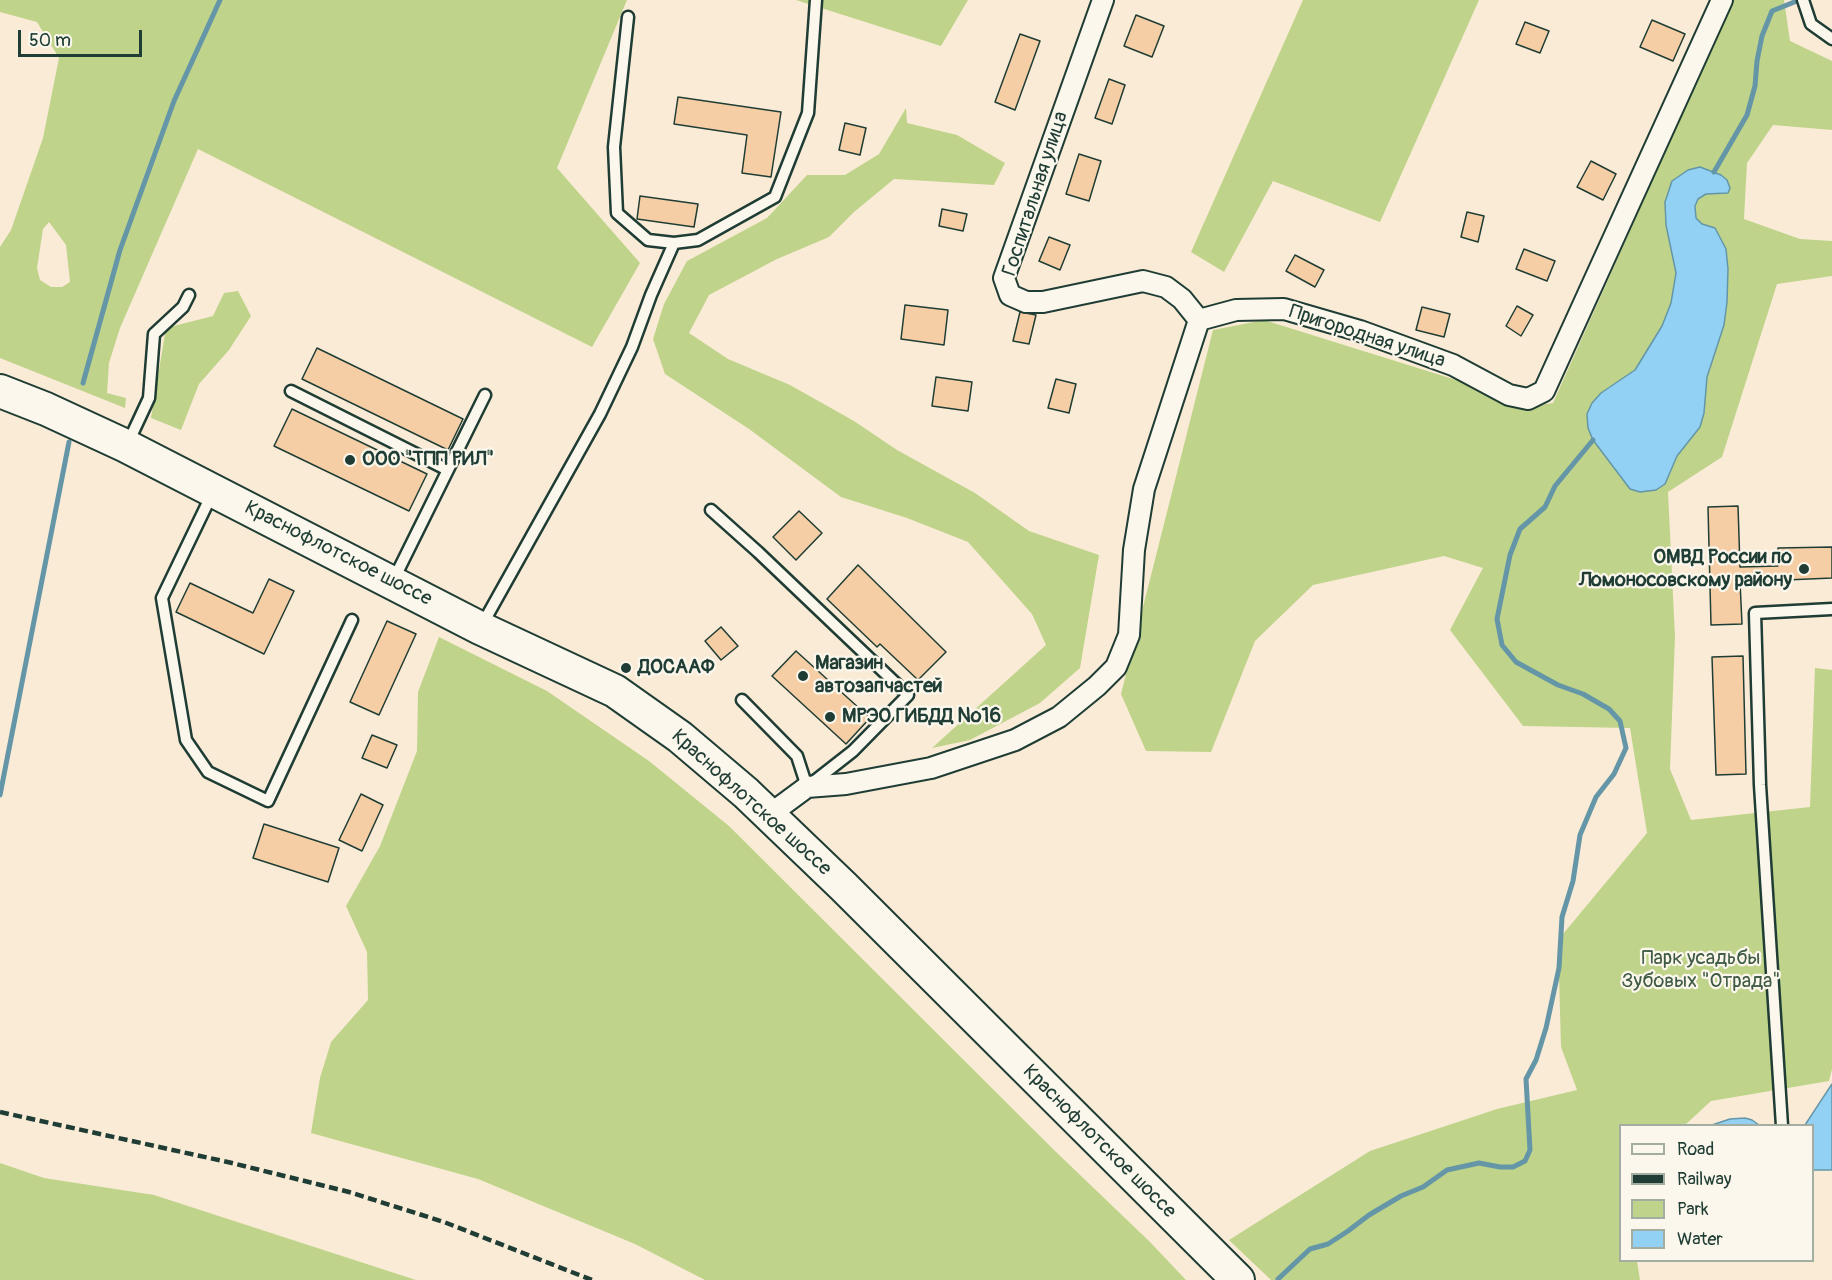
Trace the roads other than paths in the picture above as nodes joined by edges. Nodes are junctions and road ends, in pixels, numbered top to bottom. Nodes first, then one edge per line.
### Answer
1 (816, 0) edge
2 (1103, 0) edge
3 (1722, 0) edge
4 (1803, 0) edge
5 (628, 17) dead end
6 (1832, 39) edge
7 (674, 243) junction
8 (189, 295) dead end
9 (1199, 320) junction
10 (0, 391) edge
11 (291, 391) dead end
12 (485, 395) dead end
13 (126, 446) junction
14 (448, 470) junction
15 (213, 490) junction
16 (711, 510) dead end
17 (393, 582) junction
18 (1832, 609) edge
19 (352, 620) dead end
20 (480, 628) junction
21 (742, 700) dead end
22 (807, 787) junction
23 (769, 815) junction
24 (1782, 1124) edge
25 (1238, 1280) edge

1 - 7 lane
2 - 9 street, Госпитальная улица
3 - 9 street, Пригородная улица
4 - 6 lane
5 - 7 lane
7 - 20 lane
8 - 13 lane
9 - 22 street
10 - 13 main road, Краснофлотское шоссе
11 - 14 lane
12 - 14 lane
13 - 15 main road, Краснофлотское шоссе
14 - 17 lane
15 - 17 main road, Краснофлотское шоссе
15 - 19 lane
16 - 22 lane
17 - 20 main road, Краснофлотское шоссе
18 - 24 lane
20 - 23 main road, Краснофлотское шоссе
21 - 22 lane
22 - 23 street
23 - 25 main road, Краснофлотское шоссе

